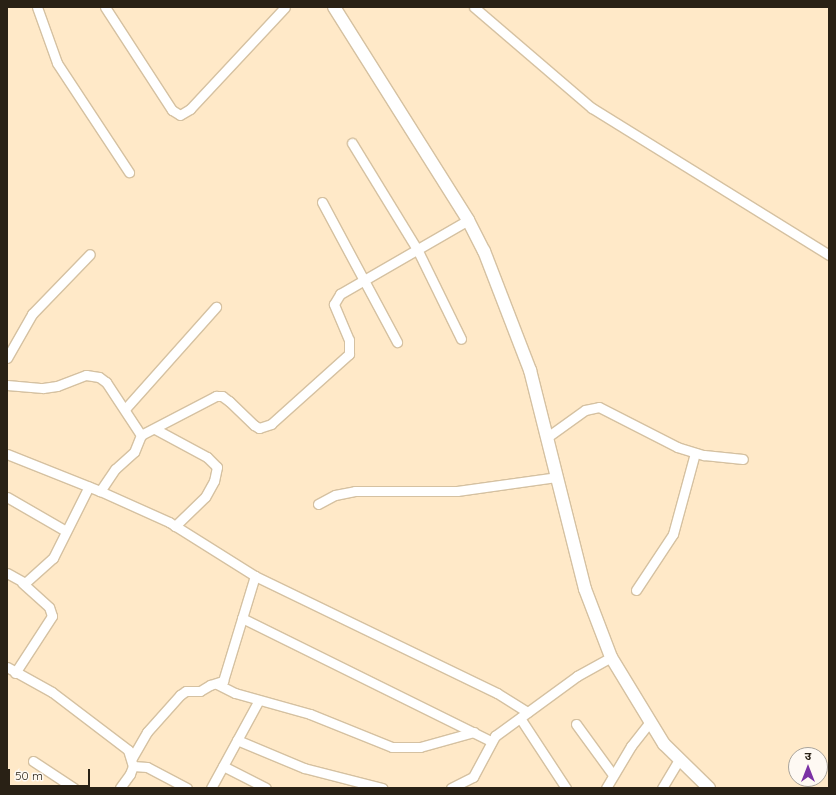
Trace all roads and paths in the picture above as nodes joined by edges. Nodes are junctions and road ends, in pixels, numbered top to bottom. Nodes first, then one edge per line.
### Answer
1 (37, 7) edge
2 (105, 7) edge
3 (285, 7) edge
4 (334, 7) edge
5 (474, 7) edge
6 (352, 143) dead end
7 (129, 172) dead end
8 (322, 202) dead end
9 (468, 220) junction
10 (417, 249) junction
11 (90, 254) dead end
12 (829, 255) edge
13 (364, 279) junction
14 (216, 307) dead end
15 (461, 339) dead end
16 (397, 342) dead end
17 (7, 358) edge
18 (7, 385) edge
19 (126, 409) junction
20 (155, 429) junction
21 (141, 435) junction
22 (546, 438) junction
23 (695, 453) junction
24 (7, 454) edge
25 (743, 459) dead end
26 (556, 478) junction
27 (89, 486) junction
28 (100, 491) junction
29 (7, 497) edge
30 (318, 504) dead end
31 (175, 526) junction
32 (66, 531) junction
33 (7, 573) edge
34 (255, 576) junction
35 (22, 583) junction
36 (636, 590) dead end
37 (242, 618) junction
38 (611, 657) junction
39 (7, 667) edge
40 (15, 673) junction
41 (217, 684) junction
42 (258, 700) junction
43 (528, 712) junction
44 (520, 718) junction
45 (649, 723) junction
46 (576, 724) dead end
47 (474, 732) junction
48 (237, 740) junction
49 (491, 741) junction
50 (32, 761) dead end
51 (678, 761) junction
52 (132, 762) junction
53 (223, 766) junction
54 (613, 775) junction
55 (215, 787) edge
56 (74, 788) edge
57 (120, 788) edge
58 (187, 788) edge
59 (266, 788) edge
60 (382, 788) edge
61 (451, 788) edge
62 (566, 788) edge
63 (606, 788) edge
64 (662, 788) edge
65 (709, 788) edge

1 - 7 street
2 - 3 street
4 - 9 main road
5 - 12 street
6 - 10 street
8 - 13 street
9 - 10 street
9 - 22 main road
10 - 13 street
10 - 15 street
11 - 17 street
13 - 16 street
13 - 20 street
14 - 19 street
18 - 19 street
19 - 21 street
20 - 21 street
20 - 31 street
21 - 28 street
22 - 23 street
22 - 26 main road
23 - 25 street
23 - 36 street
24 - 27 street
26 - 30 street
26 - 38 main road
27 - 28 street
27 - 32 street
28 - 31 street
29 - 32 street
31 - 34 street
32 - 35 street
33 - 35 street
34 - 37 street
34 - 43 street
35 - 40 street
37 - 41 street
37 - 47 street
38 - 43 street
38 - 45 main road
39 - 40 street
40 - 52 street
41 - 42 street
41 - 52 street
42 - 47 street
42 - 48 street
43 - 44 street
44 - 49 street
44 - 62 street
45 - 51 main road
45 - 54 street
46 - 54 street
47 - 49 street
48 - 53 street
48 - 60 street
49 - 61 street
50 - 56 street
51 - 64 street
51 - 65 main road
52 - 57 street
52 - 58 street
53 - 55 street
53 - 59 street
54 - 63 street

